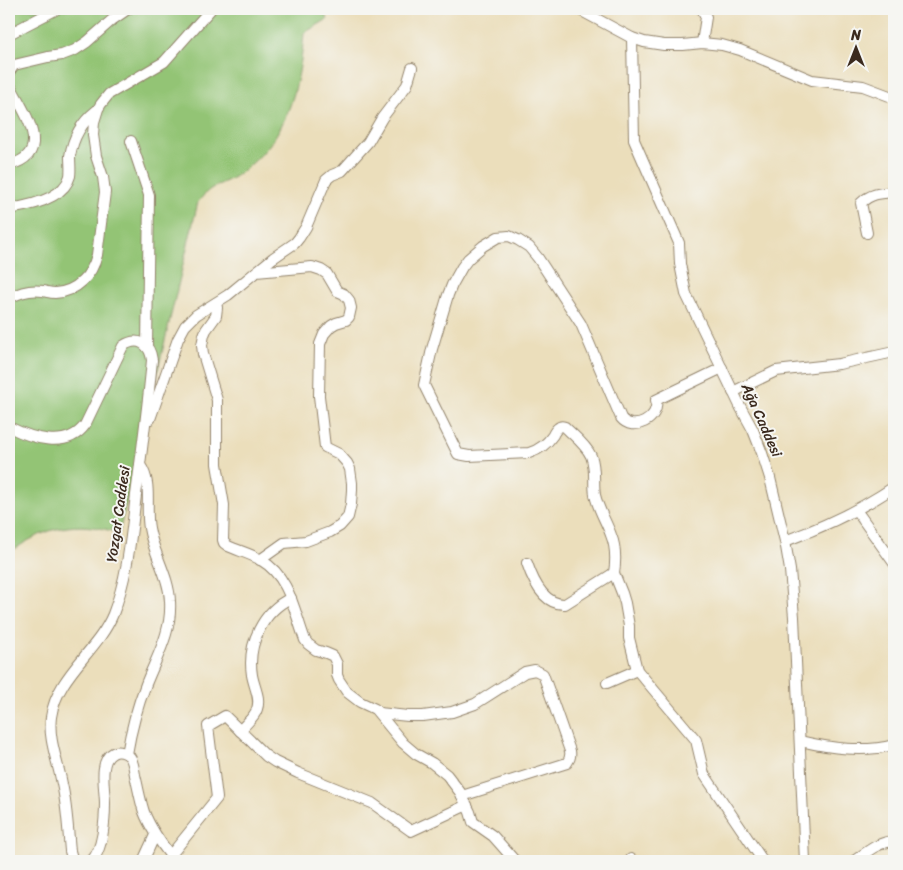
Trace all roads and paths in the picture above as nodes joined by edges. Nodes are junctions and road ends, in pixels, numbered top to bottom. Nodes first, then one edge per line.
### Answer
1 (57, 9) edge
2 (128, 9) edge
3 (211, 9) edge
4 (578, 9) edge
5 (702, 9) edge
6 (9, 34) edge
7 (632, 38) junction
8 (702, 43) junction
9 (412, 68) dead end
10 (9, 72) edge
11 (9, 83) edge
12 (894, 95) edge
13 (98, 109) junction
14 (131, 141) dead end
15 (9, 165) edge
16 (894, 192) edge
17 (9, 208) edge
18 (867, 233) dead end
19 (256, 272) junction
20 (9, 298) edge
21 (216, 303) junction
22 (147, 347) junction
23 (894, 352) edge
24 (722, 368) junction
25 (733, 392) junction
26 (9, 427) edge
27 (144, 436) junction
28 (140, 465) junction
29 (894, 487) edge
30 (856, 510) junction
31 (785, 541) junction
32 (260, 560) junction
33 (527, 563) dead end
34 (894, 563) edge
35 (614, 573) junction
36 (291, 598) junction
37 (637, 670) junction
38 (607, 683) dead end
39 (378, 713) junction
40 (240, 730) junction
41 (800, 741) junction
42 (894, 745) edge
43 (129, 757) junction
44 (464, 800) junction
45 (155, 835) junction
46 (894, 841) edge
47 (172, 859) edge
48 (76, 861) edge
49 (92, 861) edge
50 (144, 861) edge
51 (515, 861) edge
52 (763, 861) edge
53 (804, 861) edge
54 (854, 861) edge

1 - 6 street
2 - 10 street
3 - 13 street
4 - 7 street
5 - 8 street
7 - 8 street
7 - 24 street, Ağa Caddesi
8 - 12 street
9 - 19 street
11 - 15 street
13 - 17 street
13 - 20 street
14 - 22 street, Yozgat Caddesi
16 - 18 street
19 - 21 street
19 - 32 street
21 - 27 street
21 - 32 street
22 - 26 street
22 - 27 street, Yozgat Caddesi
23 - 25 street
24 - 25 street, Ağa Caddesi
24 - 35 street
25 - 31 street, Ağa Caddesi
27 - 28 street, Yozgat Caddesi
28 - 43 street
28 - 48 street, Yozgat Caddesi
29 - 30 street
30 - 31 street
30 - 34 street
31 - 41 street, Ağa Caddesi
32 - 36 street
33 - 35 street
35 - 37 street
36 - 39 street
36 - 40 street
37 - 38 street
37 - 52 street
39 - 44 street
39 - 44 street
40 - 44 street
40 - 47 street
41 - 42 street
41 - 53 street, Ağa Caddesi
43 - 45 street
43 - 49 street
44 - 51 street
45 - 47 street
45 - 50 street
46 - 54 street

